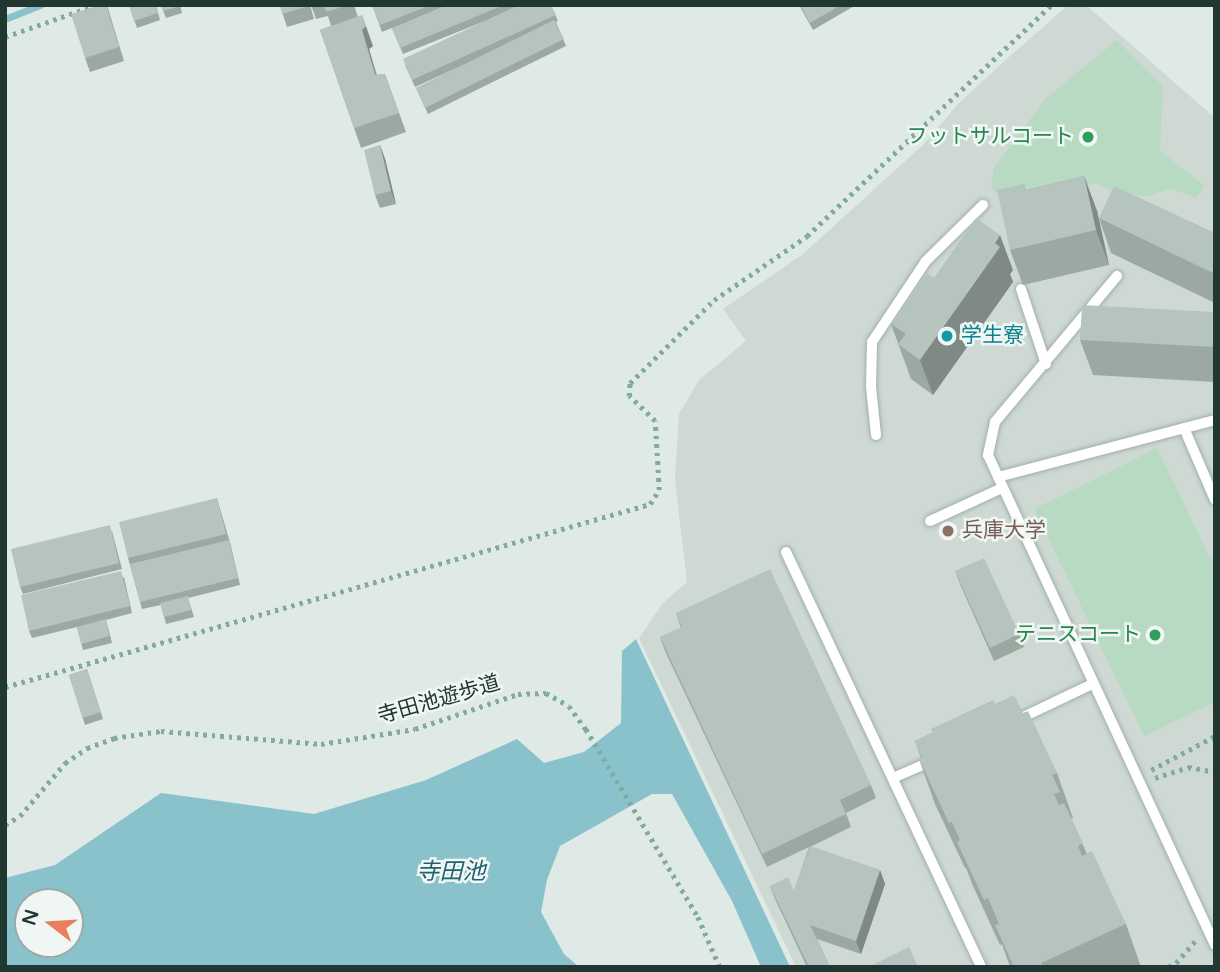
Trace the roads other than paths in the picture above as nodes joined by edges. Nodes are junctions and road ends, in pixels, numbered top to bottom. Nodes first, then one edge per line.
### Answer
1 (983, 205) dead end
2 (1117, 276) dead end
3 (1021, 289) dead end
4 (1046, 364) junction
5 (1215, 420) edge
6 (1184, 428) junction
7 (876, 435) dead end
8 (1000, 482) junction
9 (1215, 500) edge
10 (930, 521) dead end
11 (786, 552) dead end
12 (1094, 683) junction
13 (1006, 725) edge
14 (939, 758) edge
15 (893, 778) junction
16 (1215, 946) edge
17 (981, 967) edge

1 - 7 lane
2 - 4 lane
3 - 4 lane
4 - 8 lane
5 - 6 lane
6 - 8 lane
6 - 9 lane
8 - 10 lane
8 - 12 lane
11 - 15 lane
12 - 13 lane
12 - 16 lane
14 - 15 lane
15 - 17 lane

